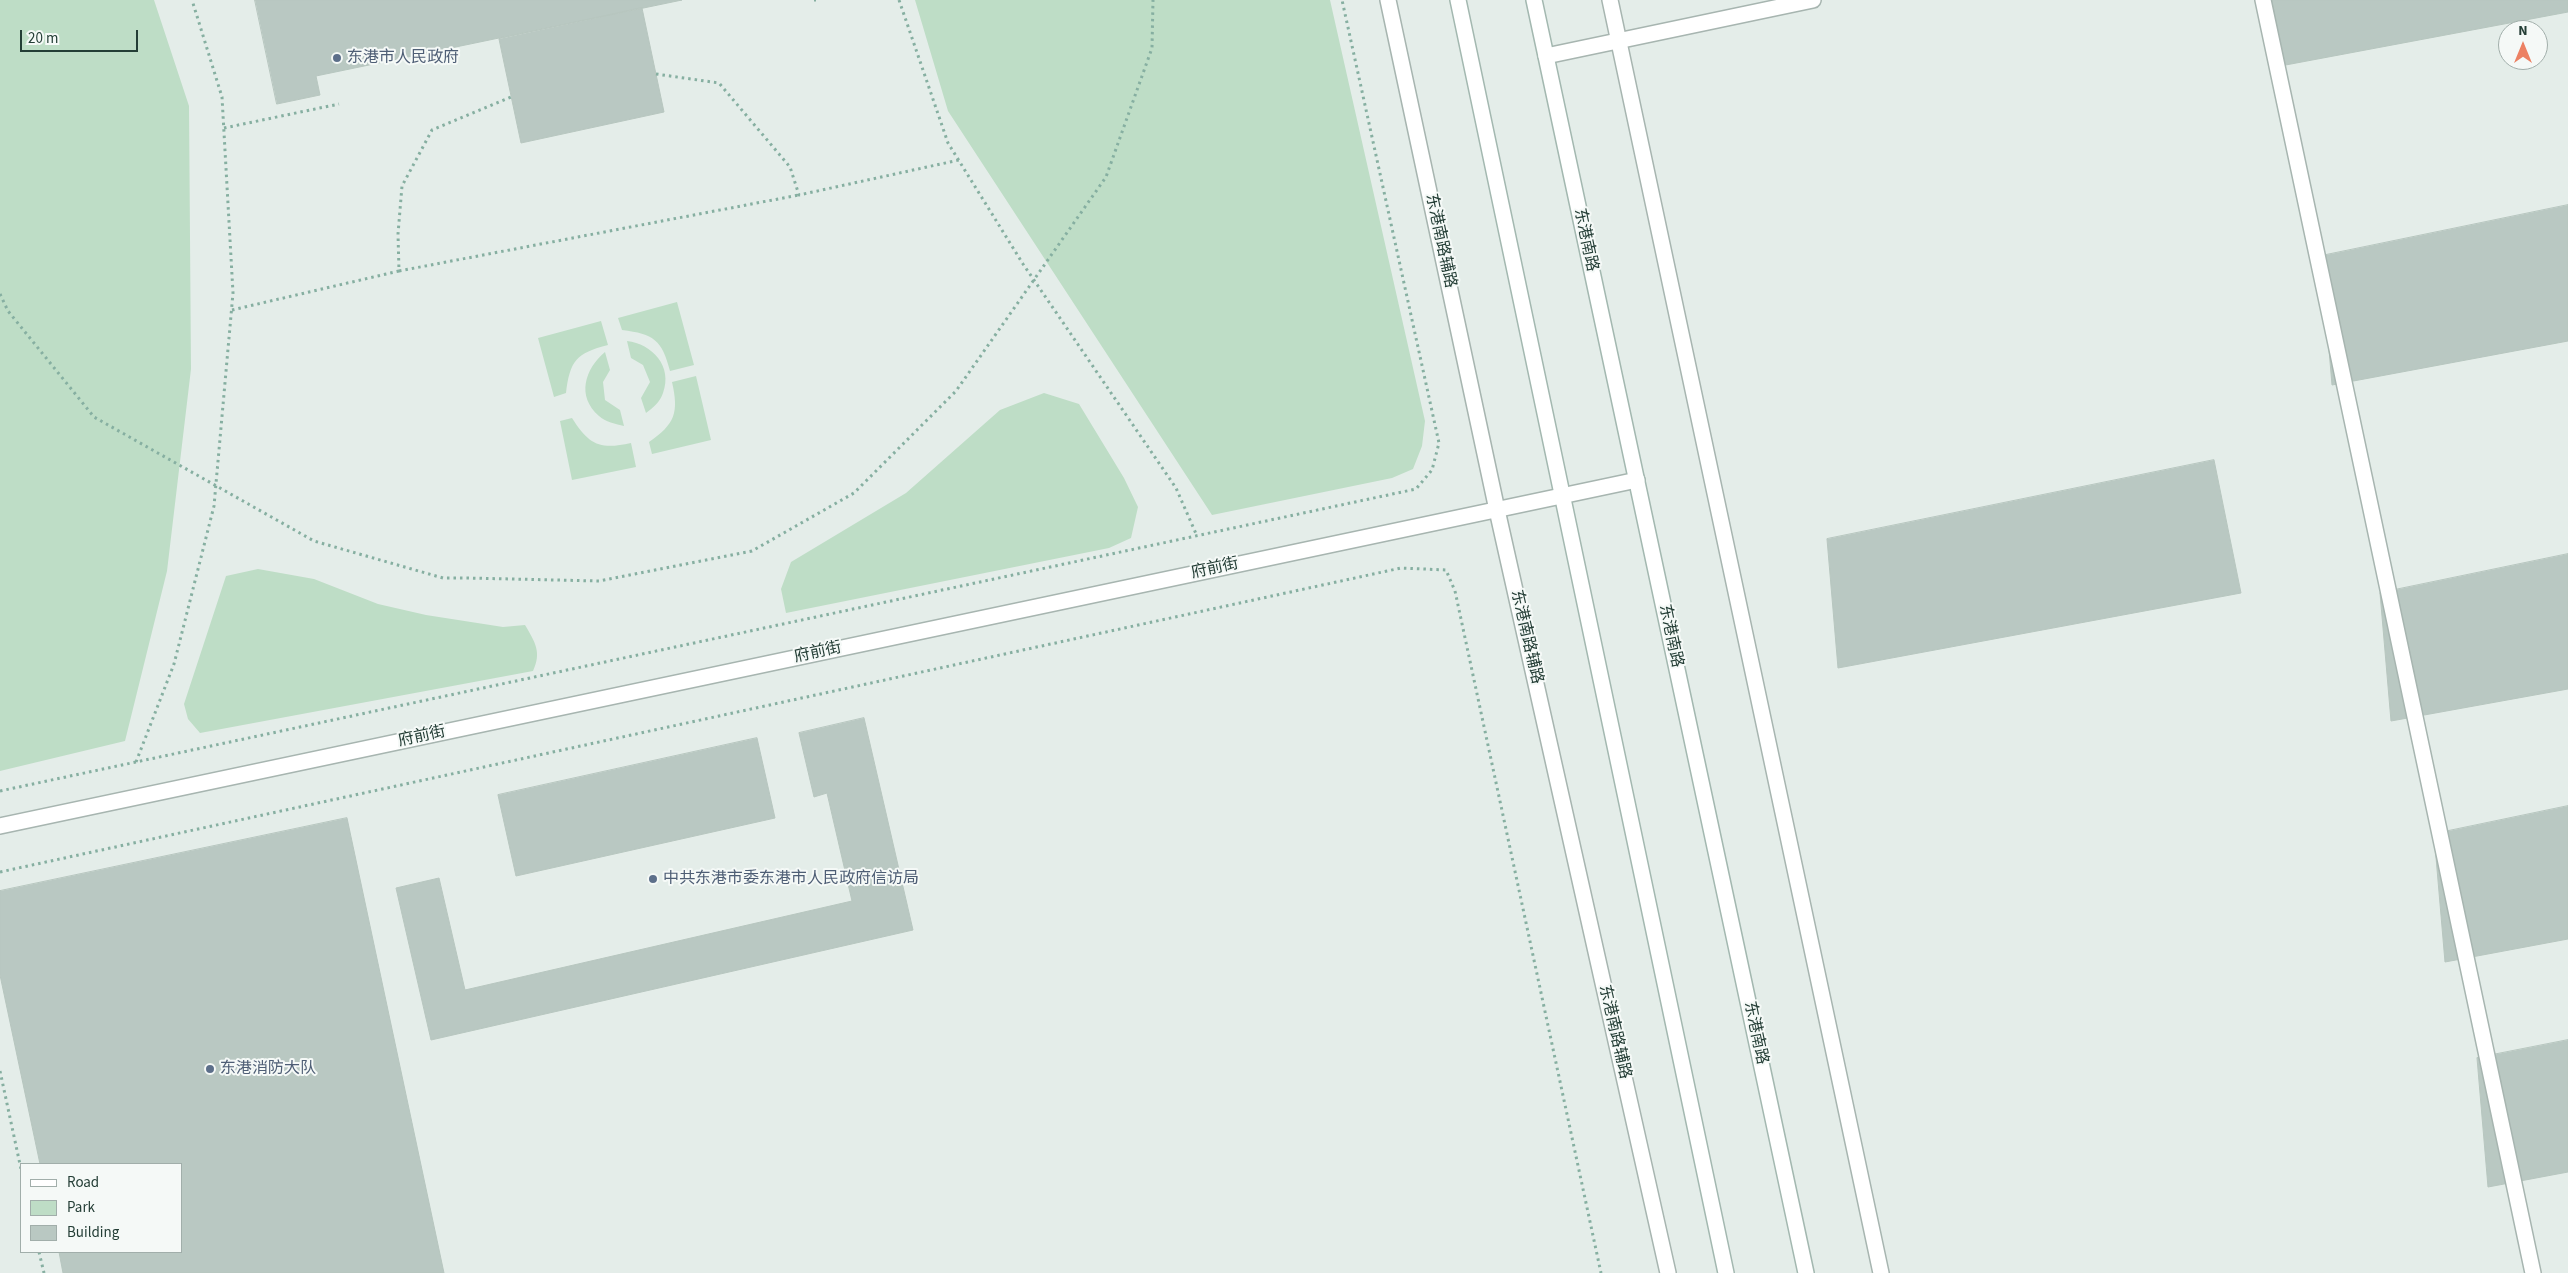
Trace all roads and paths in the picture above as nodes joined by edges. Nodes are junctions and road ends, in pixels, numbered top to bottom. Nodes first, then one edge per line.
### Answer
1 (192, 0) edge
2 (899, 0) edge
3 (1153, 0) edge
4 (1342, 0) edge
5 (1388, 0) edge
6 (1458, 0) edge
7 (1534, 0) edge
8 (1610, 0) edge
9 (1813, 0) edge
10 (2263, 0) edge
11 (1619, 41) junction
12 (1546, 56) junction
13 (656, 74) dead end
14 (511, 97) dead end
15 (339, 104) dead end
16 (224, 128) junction
17 (958, 160) junction
18 (799, 195) junction
19 (399, 271) junction
20 (1034, 280) junction
21 (0, 294) edge
22 (232, 310) junction
23 (1637, 480) junction
24 (216, 486) junction
25 (1561, 496) junction
26 (1497, 510) junction
27 (1197, 536) junction
28 (136, 763) junction
29 (0, 791) edge
30 (0, 826) edge
31 (0, 872) edge
32 (0, 1071) edge
33 (20, 1164) edge
34 (39, 1253) edge
35 (44, 1273) edge
36 (1601, 1273) edge
37 (1668, 1273) edge
38 (1726, 1273) edge
39 (1806, 1273) edge
40 (1881, 1273) edge
41 (2533, 1273) edge

1 - 16 path
2 - 17 path
3 - 20 path
4 - 27 path
5 - 26 street, 东港南路辅路
6 - 25 street
7 - 12 street, 东港南路
8 - 11 street
9 - 11 street
10 - 41 street
11 - 12 street
11 - 40 street
12 - 23 street, 东港南路
13 - 18 path
14 - 19 path
15 - 16 path
16 - 22 path
17 - 18 path
17 - 20 path
18 - 19 path
19 - 22 path
20 - 24 path
20 - 27 path
21 - 24 path
22 - 24 path
23 - 25 street, 府前街
23 - 39 street, 东港南路
24 - 28 path
25 - 26 street, 府前街
25 - 38 street
26 - 30 street, 府前街
26 - 37 street, 东港南路辅路
27 - 28 path
28 - 29 path
31 - 36 path
32 - 33 path
34 - 35 path

